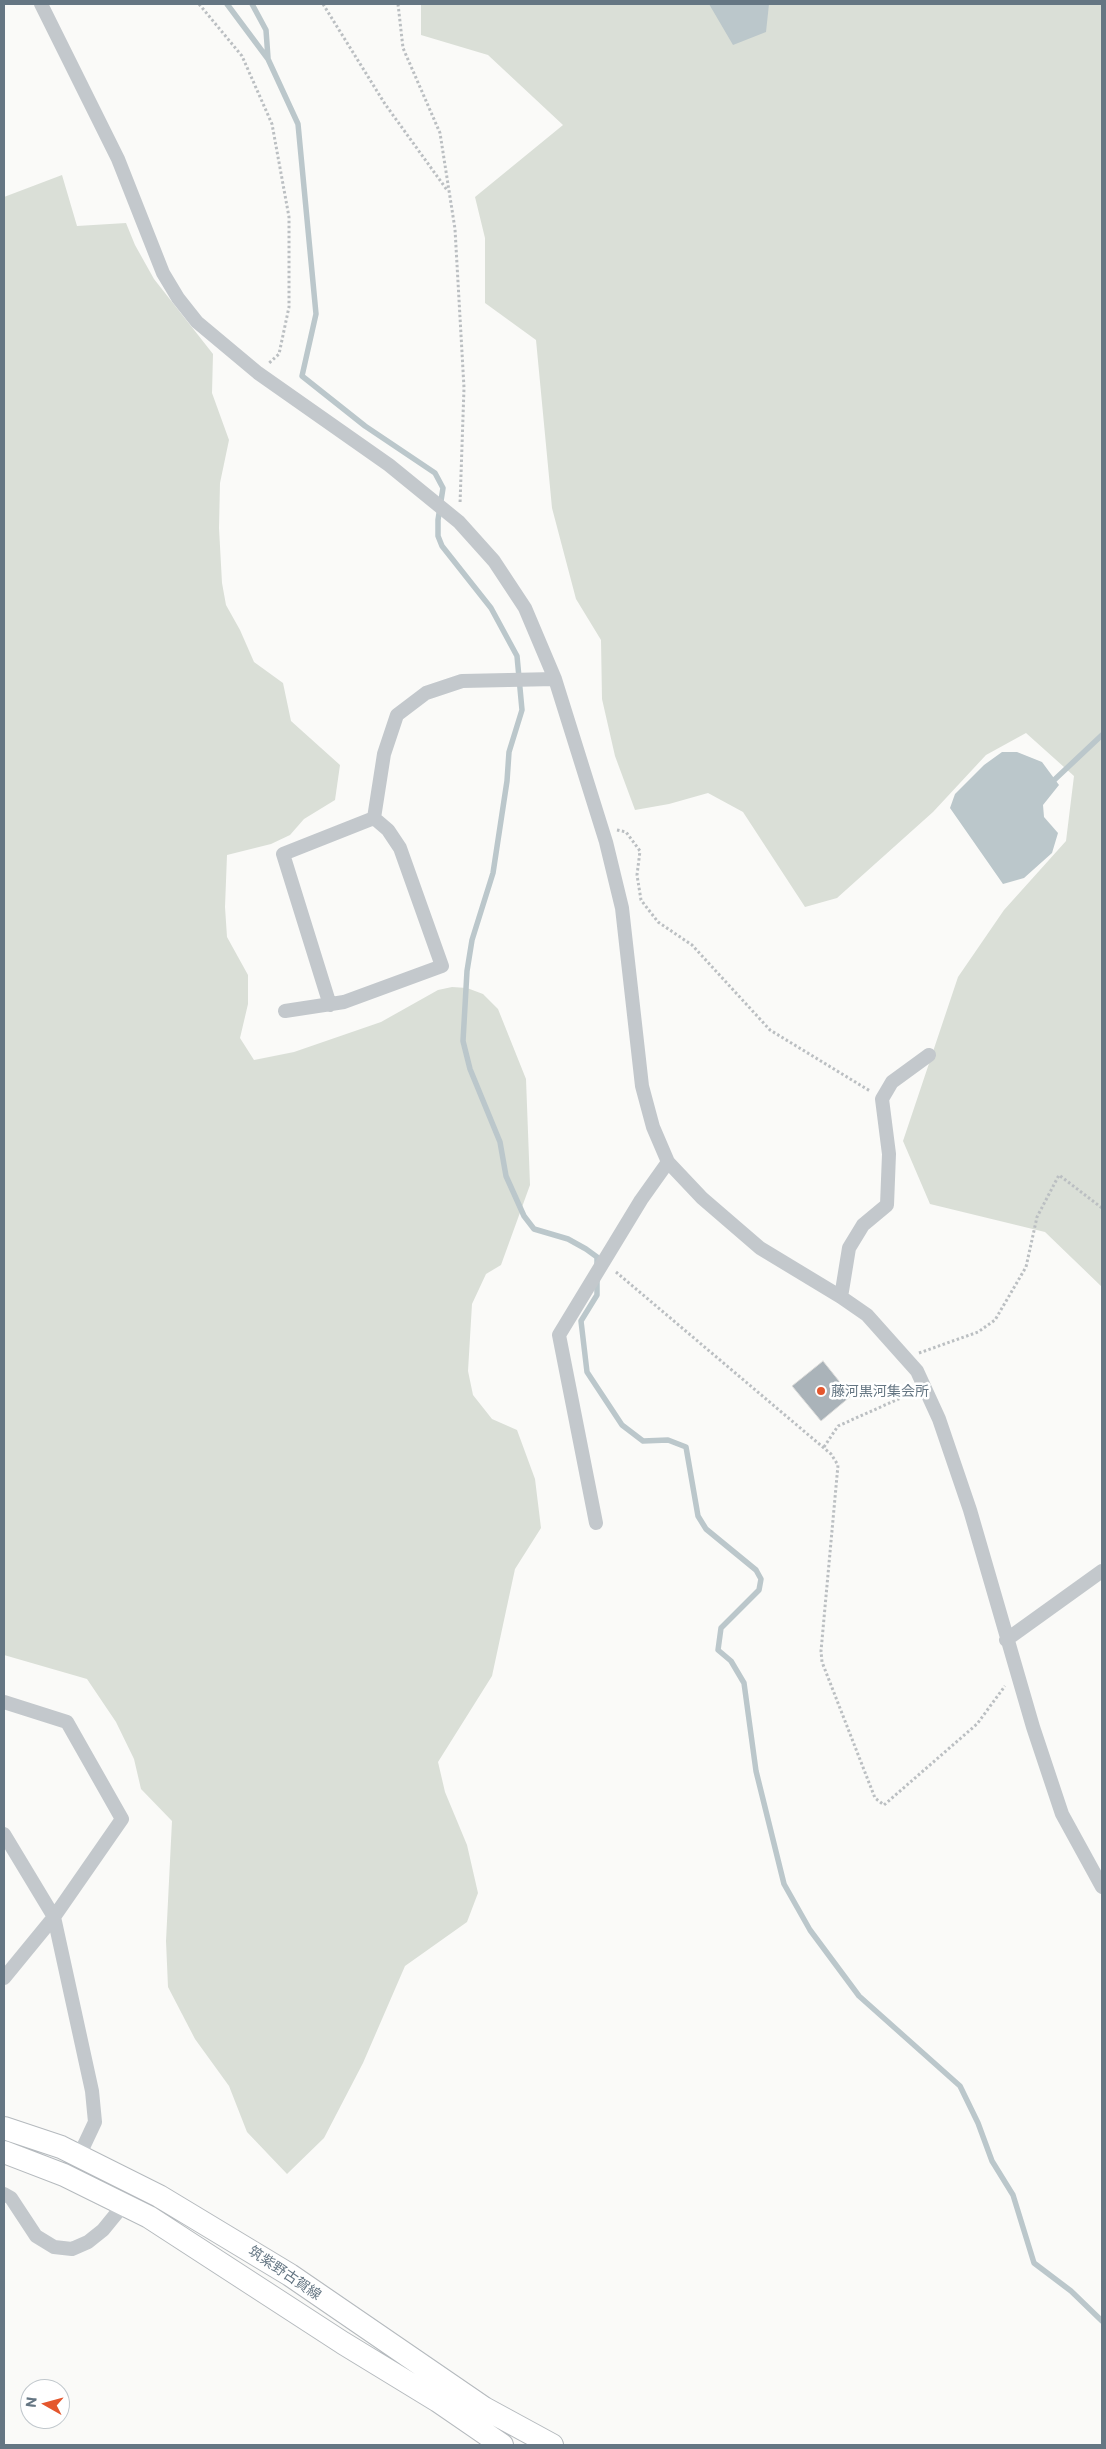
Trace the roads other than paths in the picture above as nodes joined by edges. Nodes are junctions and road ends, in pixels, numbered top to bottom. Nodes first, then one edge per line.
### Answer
1 (41, 4) edge
2 (554, 679) junction
3 (374, 818) junction
4 (330, 1005) junction
5 (284, 1011) dead end
6 (929, 1055) dead end
7 (668, 1162) junction
8 (842, 1297) junction
9 (596, 1523) dead end
10 (1102, 1570) edge
11 (1006, 1640) junction
12 (4, 1702) edge
13 (4, 1834) edge
14 (1102, 1885) edge
15 (54, 1917) junction
16 (4, 1978) edge
17 (4, 2128) edge
18 (4, 2152) edge
19 (79, 2156) junction
20 (4, 2194) edge
21 (125, 2203) junction
22 (502, 2445) edge
23 (552, 2445) edge

1 - 2 street
2 - 3 street
2 - 7 street
3 - 4 street
3 - 4 street
4 - 5 street
6 - 8 street
7 - 8 street
7 - 9 street
8 - 11 street
10 - 11 street
11 - 14 street
12 - 15 street
13 - 15 street
15 - 16 street
15 - 19 street
17 - 19 main road, 筑紫野古賀線
18 - 21 main road, 筑紫野古賀線
19 - 23 main road, 筑紫野古賀線
20 - 21 street
21 - 22 main road, 筑紫野古賀線

